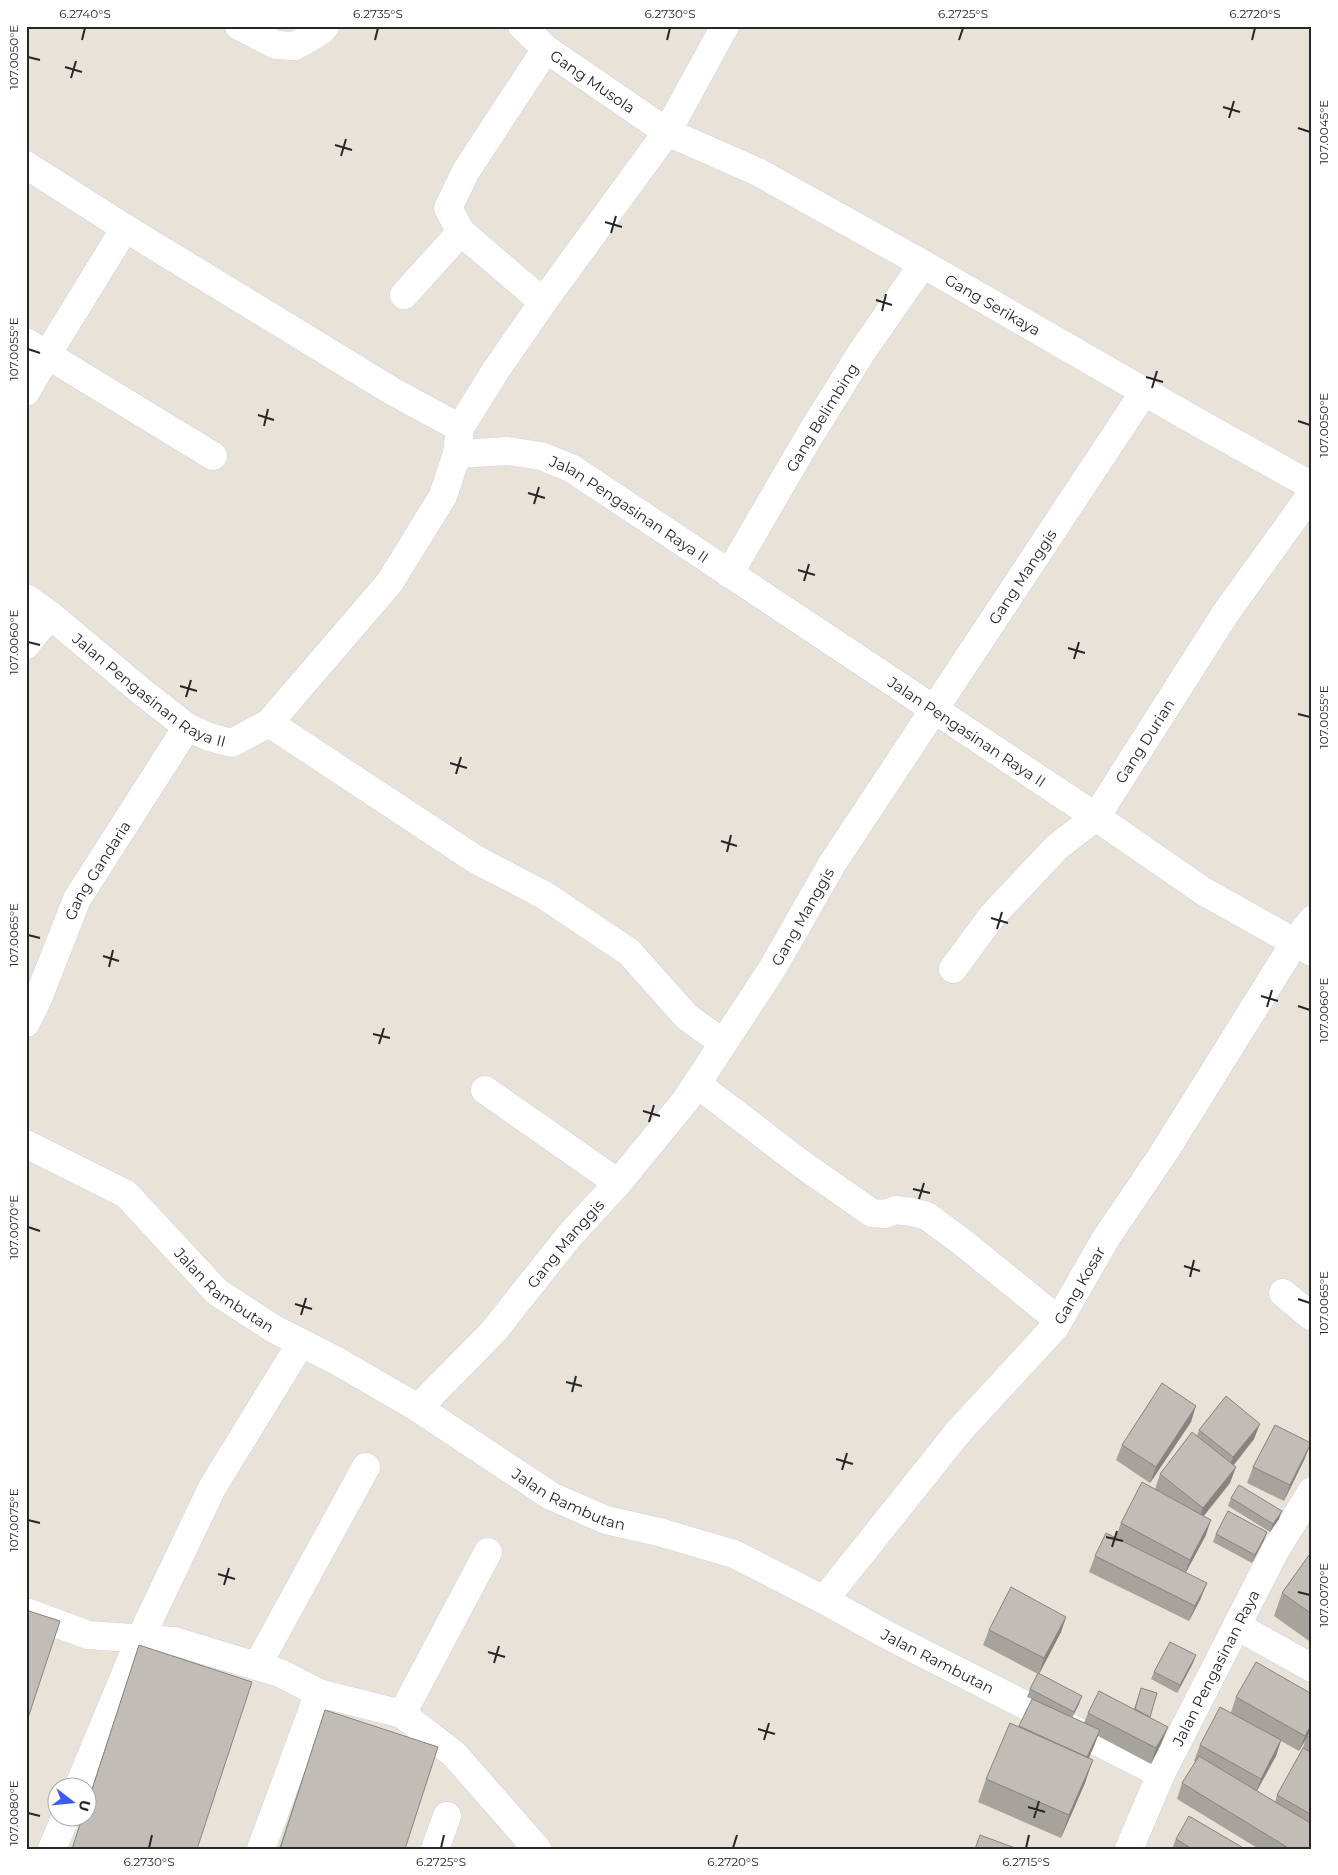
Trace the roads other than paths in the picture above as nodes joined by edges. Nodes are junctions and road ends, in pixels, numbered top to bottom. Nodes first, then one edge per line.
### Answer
1 (239, 26) edge
2 (325, 26) edge
3 (522, 26) edge
4 (725, 26) edge
5 (546, 49) junction
6 (667, 132) junction
7 (26, 165) edge
8 (125, 228) junction
9 (461, 232) junction
10 (922, 264) junction
11 (404, 295) dead end
12 (542, 302) junction
13 (36, 348) edge
14 (26, 392) edge
15 (1144, 392) junction
16 (460, 428) junction
17 (457, 454) junction
18 (213, 456) dead end
19 (1312, 486) edge
20 (1312, 493) edge
21 (729, 574) junction
22 (26, 598) edge
23 (50, 615) junction
24 (26, 644) edge
25 (935, 710) junction
26 (269, 723) junction
27 (187, 727) junction
28 (1096, 817) junction
29 (1312, 920) edge
30 (1303, 947) edge
31 (953, 969) dead end
32 (26, 1023) edge
33 (722, 1043) junction
34 (697, 1084) junction
35 (485, 1090) dead end
36 (26, 1144) edge
37 (618, 1183) junction
38 (1283, 1293) dead end
39 (1312, 1318) edge
40 (1058, 1320) junction
41 (301, 1343) junction
42 (418, 1408) junction
43 (366, 1467) dead end
44 (1312, 1492) edge
45 (488, 1552) dead end
46 (824, 1600) junction
47 (26, 1612) edge
48 (1237, 1626) junction
49 (140, 1639) junction
50 (257, 1666) junction
51 (1312, 1668) edge
52 (319, 1692) junction
53 (402, 1714) junction
54 (1161, 1774) junction
55 (82, 1778) edge
56 (447, 1816) dead end
57 (61, 1828) edge
58 (52, 1849) edge
59 (261, 1849) edge
60 (435, 1849) edge
61 (537, 1849) edge
62 (1129, 1849) edge

1 - 2 street
3 - 5 street, Gang Musola
4 - 6 street
5 - 6 street, Gang Musola
5 - 9 street
6 - 10 street, Gang Serikaya
6 - 12 street
7 - 8 street
8 - 13 street
8 - 16 street
9 - 11 street
9 - 12 street
10 - 15 street, Gang Serikaya
10 - 21 street, Gang Belimbing
12 - 16 street
13 - 14 street
13 - 18 street
15 - 19 street, Gang Serikaya
15 - 25 street, Gang Manggis
16 - 17 street
17 - 21 street, Jalan Pengasinan Raya II
17 - 26 street, Jalan Pengasinan Raya II
20 - 28 street, Gang Durian
21 - 25 street, Jalan Pengasinan Raya II
22 - 23 street, Jalan Pengasinan Raya II
23 - 24 street
23 - 27 street, Jalan Pengasinan Raya II
25 - 28 street, Jalan Pengasinan Raya II
25 - 33 street, Gang Manggis
26 - 27 street, Jalan Pengasinan Raya II
26 - 33 street
27 - 32 street, Gang Gandaria
28 - 30 street, Jalan Pengasinan Raya II
28 - 31 street, Gang Durian
29 - 30 street, Gang Kosar
30 - 40 street, Gang Kosar
33 - 34 street, Gang Manggis
34 - 37 street, Gang Manggis
34 - 40 street
35 - 37 street
36 - 41 street, Jalan Rambutan
37 - 42 street, Gang Manggis
38 - 39 street
40 - 46 street, Gang Kosar
41 - 42 street, Jalan Rambutan
41 - 49 street
42 - 46 street, Jalan Rambutan
43 - 50 street
44 - 48 street, Jalan Pengasinan Raya
45 - 53 street
46 - 54 street, Jalan Rambutan
47 - 49 street
48 - 51 street
48 - 54 street, Jalan Pengasinan Raya
49 - 50 street
49 - 55 street
50 - 52 street
52 - 53 street
52 - 59 street
53 - 61 street
54 - 62 street, Jalan Pengasinan Raya
56 - 60 street
57 - 58 street

